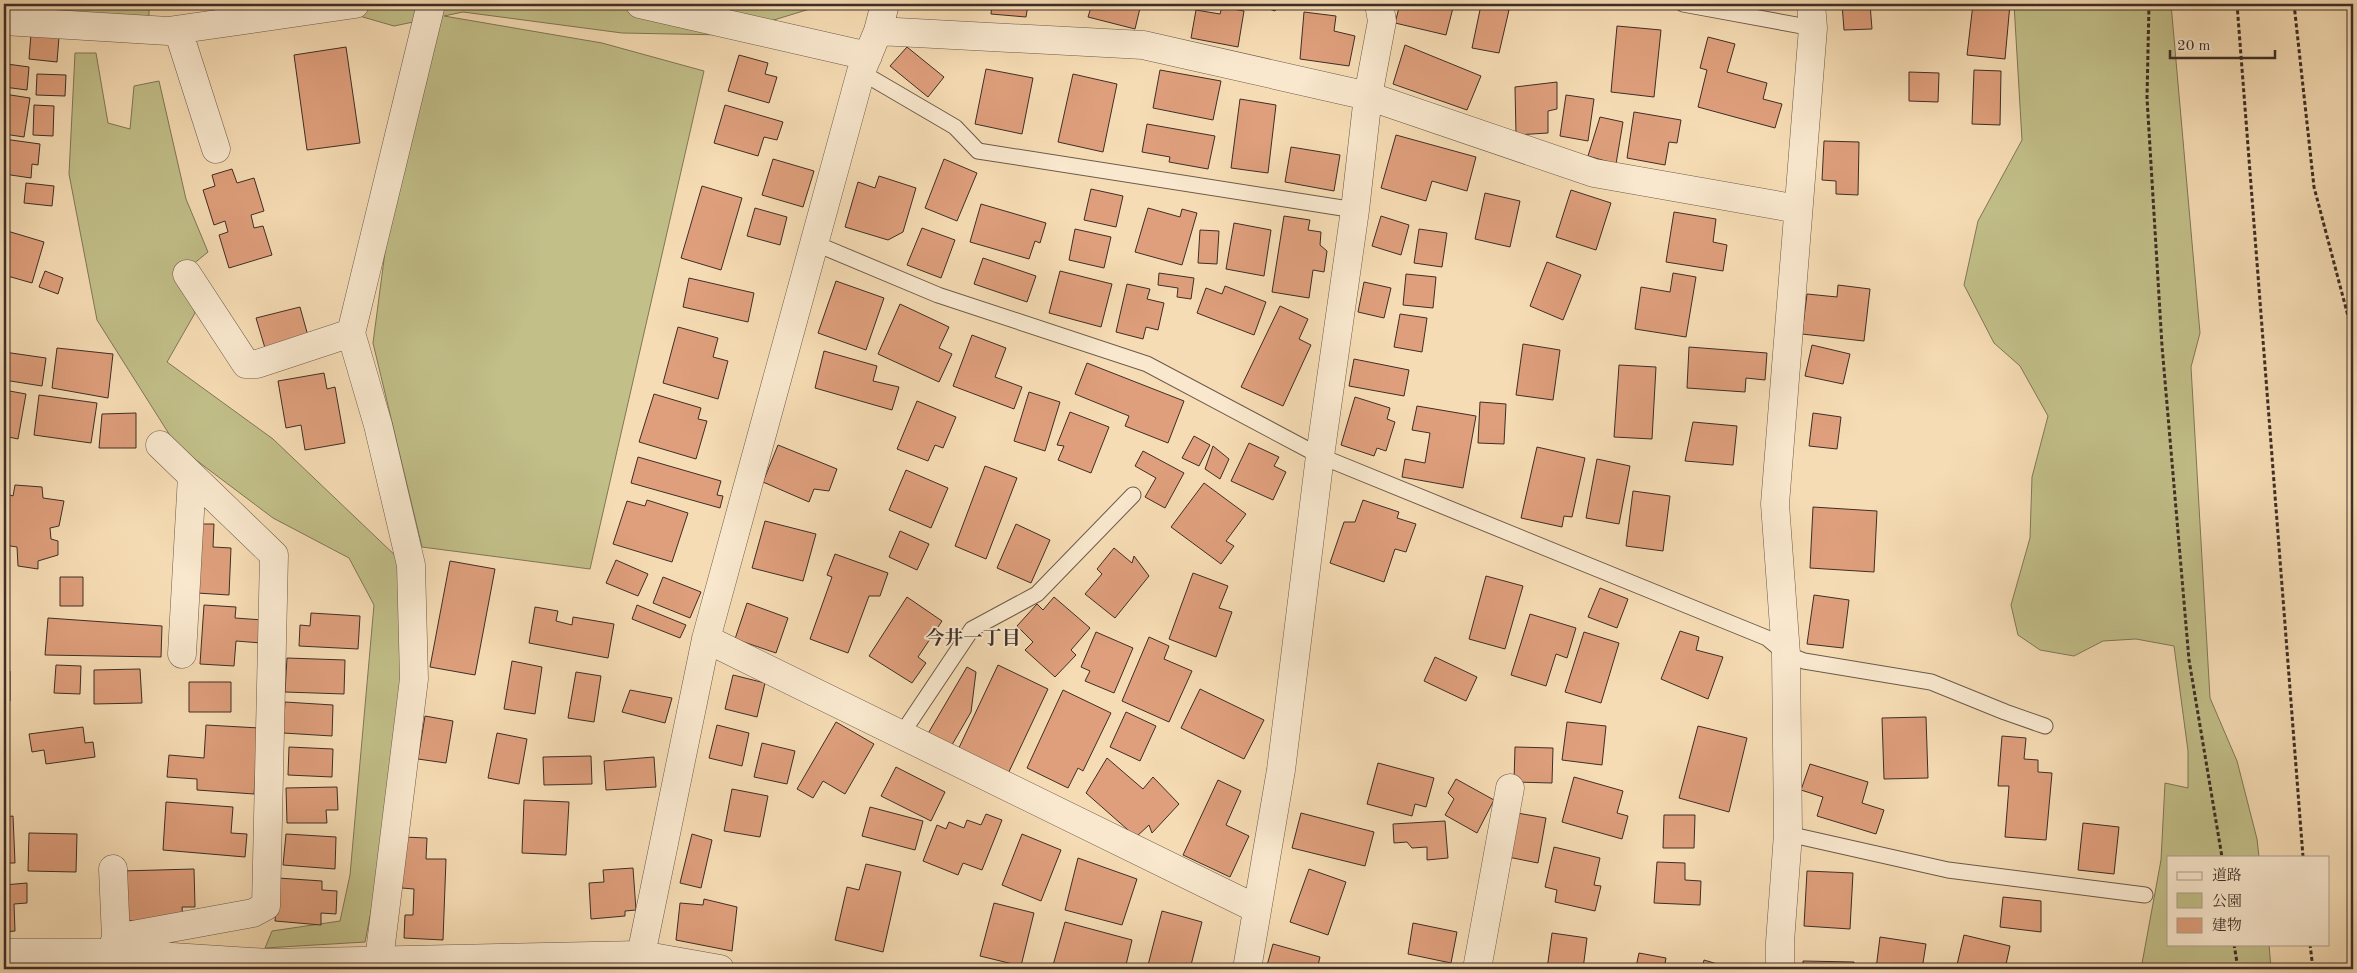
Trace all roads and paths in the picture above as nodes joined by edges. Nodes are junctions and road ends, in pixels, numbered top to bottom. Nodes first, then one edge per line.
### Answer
1 (355, 4) edge
2 (431, 4) edge
3 (640, 4) edge
4 (885, 4) edge
5 (1379, 4) edge
6 (1683, 4) edge
7 (2149, 4) edge
8 (2237, 4) edge
9 (2294, 4) edge
10 (1812, 16) edge
11 (4, 22) edge
12 (178, 30) junction
13 (869, 53) junction
14 (1368, 96) junction
15 (216, 149) dead end
16 (1798, 209) junction
17 (1355, 210) junction
18 (814, 243) junction
19 (187, 274) dead end
20 (351, 333) junction
21 (2353, 335) edge
22 (160, 445) dead end
23 (1320, 456) junction
24 (192, 476) junction
25 (1133, 495) dead end
26 (706, 639) junction
27 (182, 654) dead end
28 (1786, 654) junction
29 (2045, 726) dead end
30 (901, 735) junction
31 (1510, 788) dead end
32 (1788, 834) junction
33 (2222, 856) edge
34 (2303, 856) edge
35 (113, 869) dead end
36 (2145, 895) dead end
37 (1256, 908) junction
38 (2234, 946) edge
39 (2310, 946) edge
40 (4, 953) edge
41 (112, 953) edge
42 (379, 960) junction
43 (641, 962) edge
44 (720, 969) edge
45 (1247, 969) edge
46 (1477, 969) edge
47 (1780, 969) edge
48 (2238, 969) edge
49 (2312, 969) edge

1 - 12 street
2 - 20 street
3 - 13 street
4 - 13 street
5 - 14 street
6 - 10 lane
7 - 33 path
8 - 34 path
9 - 21 path
10 - 16 street
11 - 12 street
12 - 15 street
13 - 14 street
13 - 17 lane
13 - 18 street
14 - 16 street
14 - 17 street
16 - 28 street
17 - 23 street
18 - 23 lane
18 - 26 street
19 - 20 street
20 - 42 street
22 - 24 street
23 - 28 lane
23 - 37 street
24 - 27 street
24 - 41 street
25 - 30 lane
26 - 30 street
26 - 43 street
28 - 29 lane
28 - 32 street
30 - 37 street
31 - 46 street
32 - 36 lane
32 - 47 street
35 - 41 street
37 - 45 street
38 - 48 path
39 - 49 path
40 - 41 street
41 - 42 street
42 - 43 street
43 - 44 street

